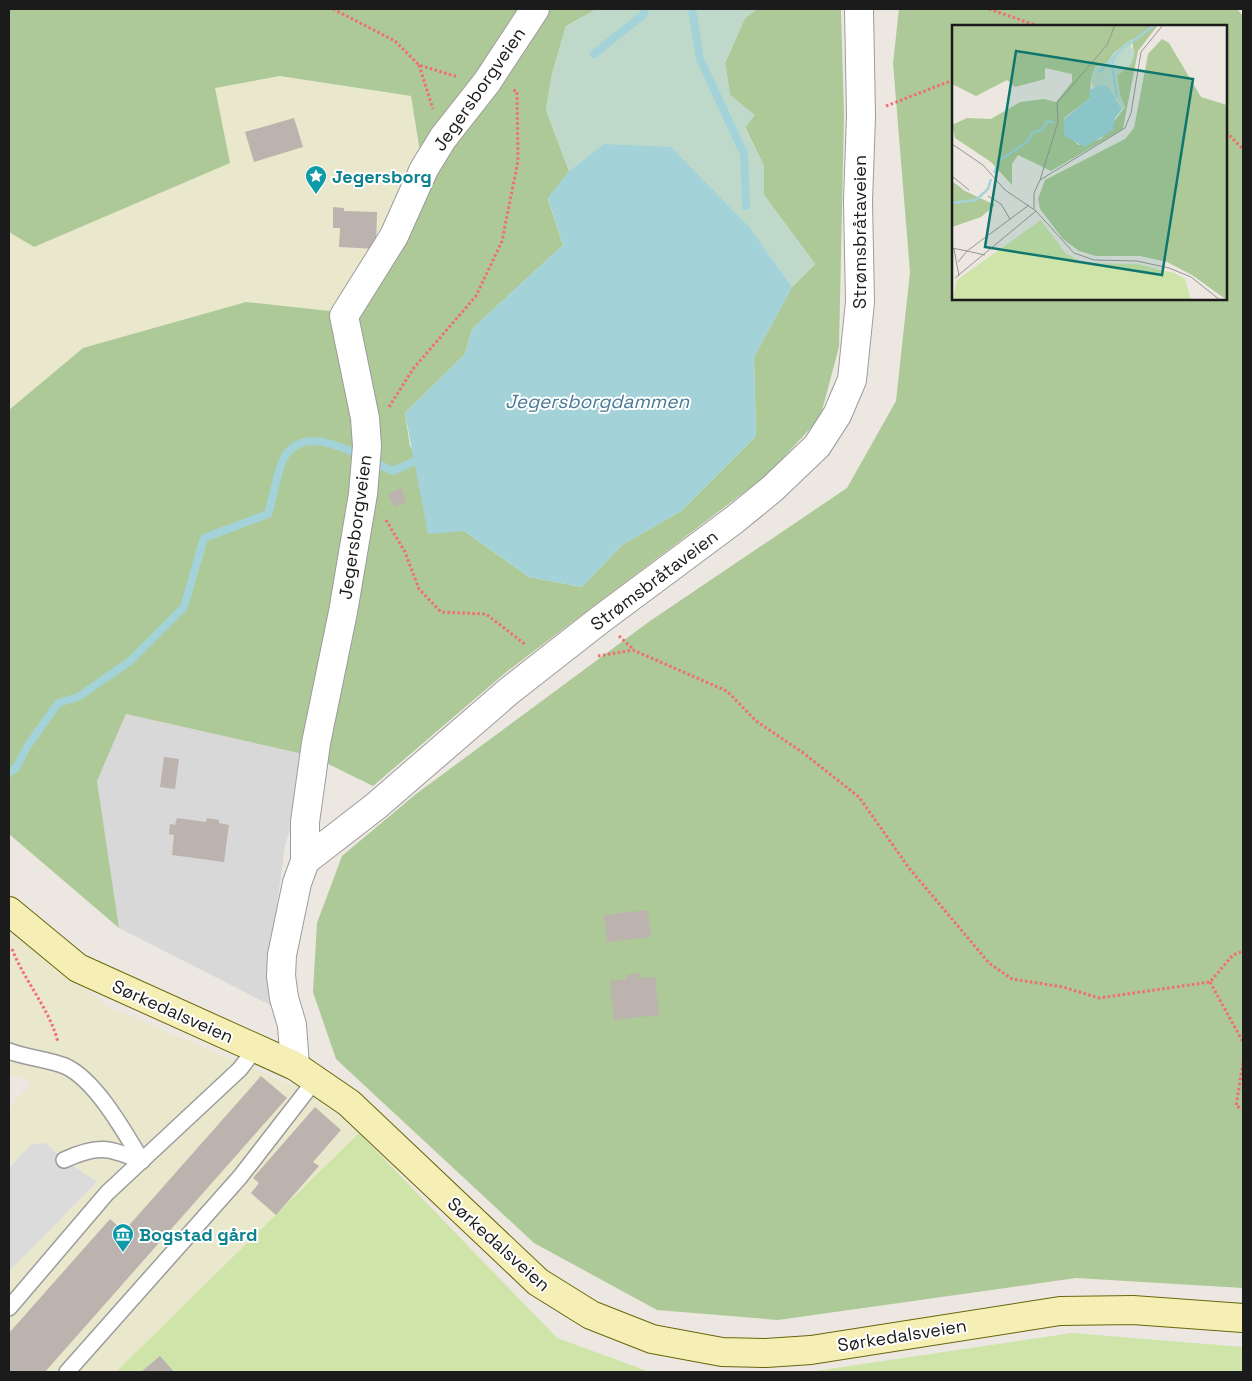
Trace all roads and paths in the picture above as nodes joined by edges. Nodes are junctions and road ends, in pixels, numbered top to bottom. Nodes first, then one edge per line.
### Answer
1 (333, 9) edge
2 (535, 9) edge
3 (859, 9) edge
4 (989, 9) edge
5 (1035, 25) edge
6 (419, 66) junction
7 (952, 80) edge
8 (487, 82) junction
9 (861, 116) junction
10 (1227, 133) edge
11 (443, 138) junction
12 (1243, 149) edge
13 (366, 461) junction
14 (591, 658) dead end
15 (547, 661) junction
16 (305, 861) junction
17 (9, 911) edge
18 (12, 941) dead end
19 (1243, 951) edge
20 (1210, 982) junction
21 (1243, 1042) edge
22 (256, 1048) junction
23 (9, 1051) edge
24 (1243, 1063) edge
25 (65, 1066) junction
26 (306, 1072) junction
27 (1243, 1109) edge
28 (64, 1160) dead end
29 (142, 1161) junction
30 (9, 1308) edge
31 (1243, 1318) edge
32 (67, 1372) edge

1 - 6 path
2 - 8 street, Jegersborgveien
3 - 9 street, Strømsbråtaveien
4 - 5 path
6 - 8 path
6 - 11 path
7 - 9 path
8 - 11 street, Jegersborgveien
8 - 13 path
9 - 15 street, Strømsbråtaveien
10 - 12 path
11 - 13 street, Jegersborgveien
13 - 15 path
13 - 16 street, Jegersborgveien
14 - 20 path
15 - 16 street, Strømsbråtaveien
16 - 26 street
17 - 22 street, Sørkedalsveien
18 - 25 path
19 - 20 path
20 - 21 path
22 - 26 street, Sørkedalsveien
22 - 29 lane
23 - 25 lane
24 - 27 path
25 - 29 lane
26 - 31 street, Sørkedalsveien
26 - 32 lane
28 - 29 lane
29 - 30 lane

